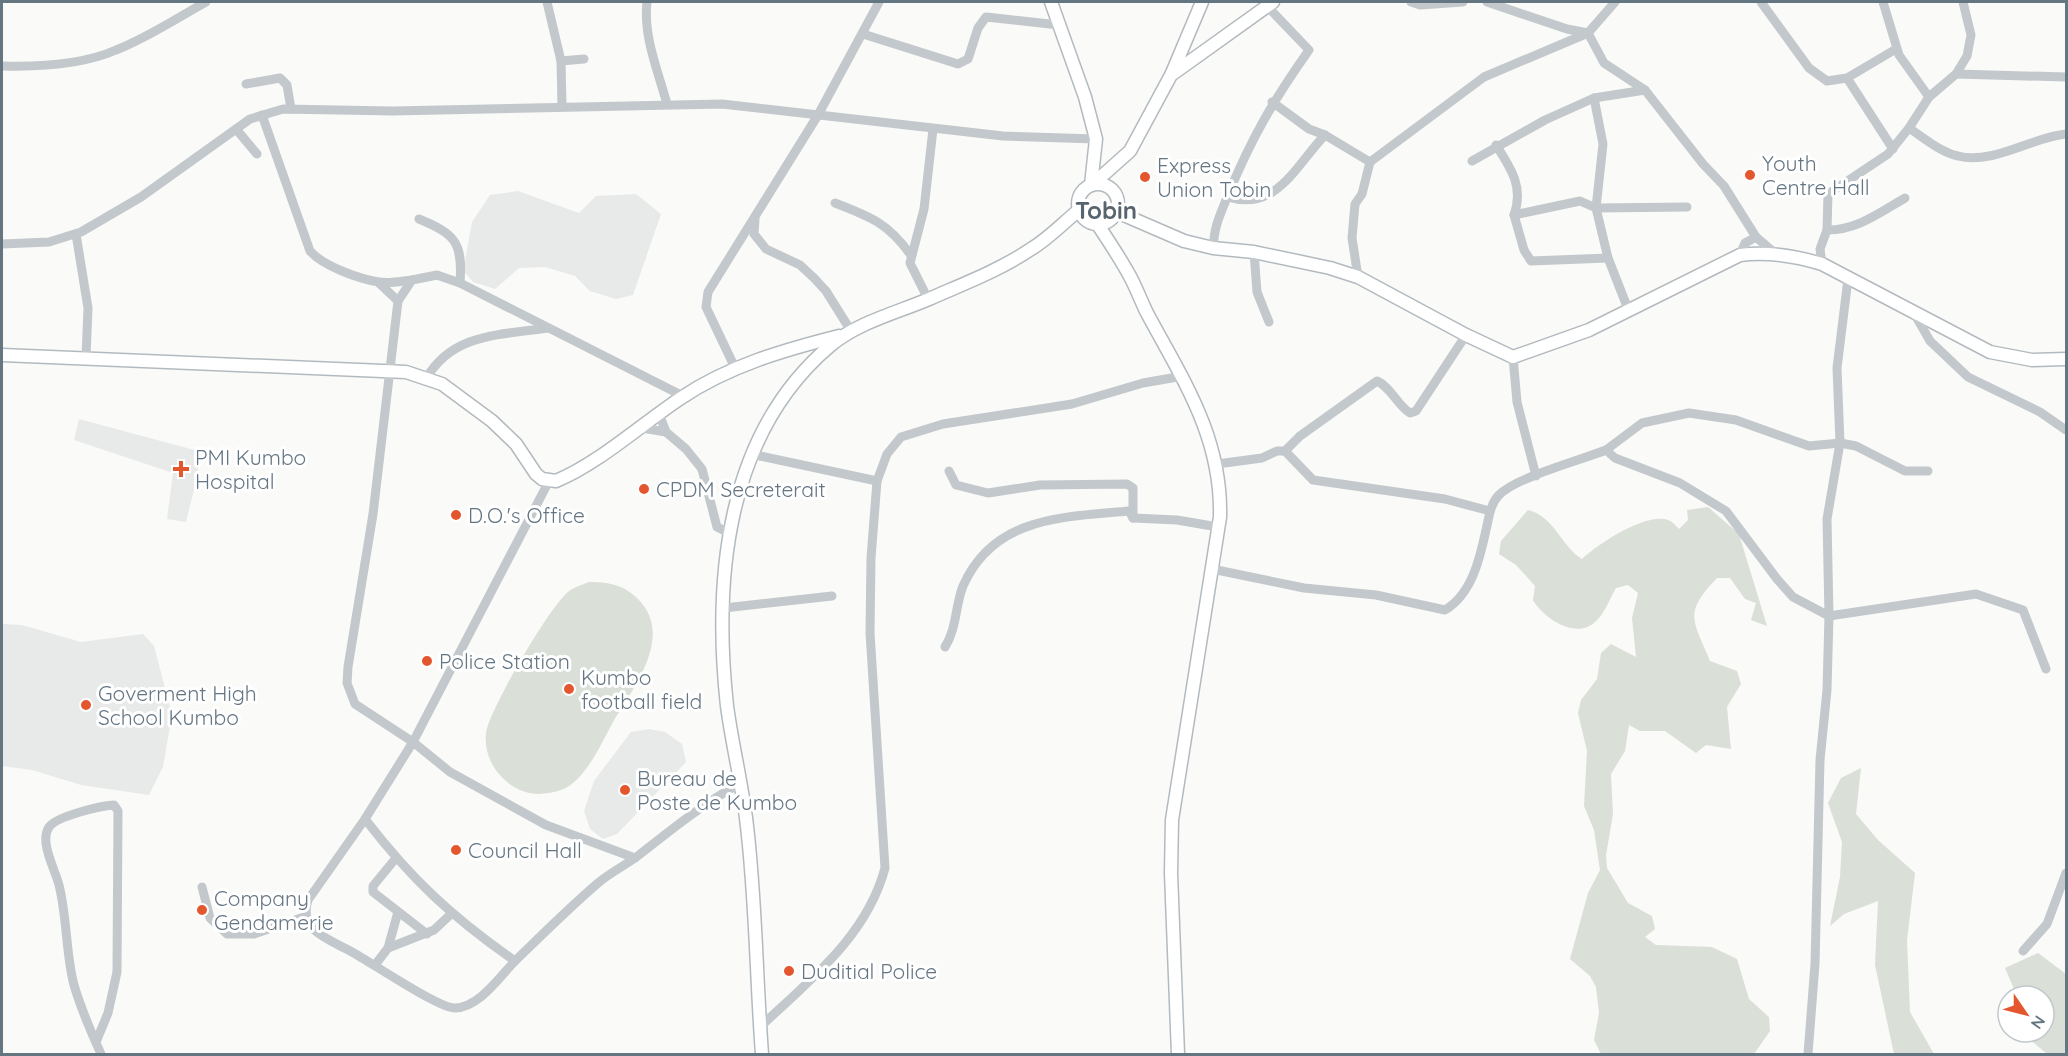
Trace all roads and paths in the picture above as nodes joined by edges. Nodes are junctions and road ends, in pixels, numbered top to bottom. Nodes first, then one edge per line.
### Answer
1 (206, 2) edge
2 (547, 2) edge
3 (647, 2) edge
4 (879, 2) edge
5 (1052, 2) edge
6 (1202, 2) edge
7 (1411, 2) edge
8 (1463, 2) edge
9 (1487, 2) edge
10 (1615, 2) edge
11 (1761, 2) edge
12 (1883, 2) edge
13 (1963, 2) edge
14 (1270, 4) edge
15 (1059, 25) junction
16 (1588, 33) junction
17 (863, 34) junction
18 (1896, 49) junction
19 (584, 59) dead end
20 (561, 61) junction
21 (2, 66) edge
22 (1956, 74) junction
23 (1171, 75) junction
24 (2067, 77) edge
25 (1847, 78) junction
26 (246, 84) dead end
27 (1645, 90) junction
28 (1929, 97) junction
29 (1594, 98) junction
30 (1272, 102) junction
31 (668, 104) junction
32 (562, 106) junction
33 (291, 109) junction
34 (262, 115) junction
35 (818, 115) junction
36 (1910, 128) junction
37 (236, 129) junction
38 (933, 129) junction
39 (2067, 134) edge
40 (1324, 135) junction
41 (1096, 139) junction
42 (1496, 145) junction
43 (1893, 149) junction
44 (257, 154) dead end
45 (1472, 161) dead end
46 (1370, 162) junction
47 (1092, 184) junction
48 (1228, 197) junction
49 (1905, 198) dead end
50 (835, 203) dead end
51 (1687, 207) dead end
52 (1596, 208) junction
53 (1079, 210) junction
54 (1117, 212) junction
55 (756, 215) junction
56 (1514, 215) junction
57 (419, 219) dead end
58 (1098, 225) junction
59 (1827, 230) junction
60 (76, 234) junction
61 (1756, 237) junction
62 (2, 244) edge
63 (1214, 248) junction
64 (1254, 252) junction
65 (910, 254) junction
66 (1740, 255) junction
67 (1777, 255) junction
68 (1608, 258) junction
69 (1822, 264) junction
70 (1358, 277) junction
71 (1848, 279) junction
72 (412, 280) junction
73 (460, 282) junction
74 (380, 283) junction
75 (928, 299) junction
76 (399, 301) junction
77 (1628, 309) junction
78 (1914, 313) junction
79 (1269, 322) dead end
80 (548, 328) junction
81 (847, 333) junction
82 (1466, 335) junction
83 (2, 355) edge
84 (86, 357) junction
85 (1513, 357) junction
86 (2067, 359) edge
87 (390, 369) junction
88 (736, 369) junction
89 (1184, 376) junction
90 (426, 379) junction
91 (683, 396) junction
92 (659, 414) junction
93 (642, 428) junction
94 (2067, 430) edge
95 (666, 432) junction
96 (1840, 443) junction
97 (1606, 450) junction
98 (1285, 452) junction
99 (751, 454) junction
100 (1217, 464) junction
101 (949, 471) dead end
102 (1928, 471) dead end
103 (1536, 476) junction
104 (549, 481) junction
105 (877, 481) junction
106 (1490, 511) junction
107 (1133, 518) junction
108 (1218, 527) junction
109 (729, 533) junction
110 (1212, 569) junction
111 (832, 596) dead end
112 (724, 608) junction
113 (1829, 616) junction
114 (945, 647) dead end
115 (2046, 669) dead end
116 (413, 742) junction
117 (739, 784) junction
118 (365, 819) junction
119 (396, 858) junction
120 (635, 858) junction
121 (2067, 873) edge
122 (202, 887) dead end
123 (398, 912) junction
124 (451, 914) junction
125 (304, 917) junction
126 (427, 934) junction
127 (388, 948) junction
128 (2023, 951) dead end
129 (514, 961) junction
130 (375, 965) junction
131 (760, 1027) junction
132 (96, 1042) junction
133 (101, 1054) edge
134 (762, 1054) edge
135 (1178, 1054) edge
136 (1808, 1054) edge

1 - 21 street
2 - 20 street
3 - 31 street
4 - 17 street
5 - 15 street
6 - 23 street
7 - 8 street
9 - 16 street
10 - 16 street
11 - 25 street
12 - 18 street
13 - 22 street
14 - 23 street
14 - 30 street
15 - 17 street
15 - 41 street
16 - 27 street
16 - 46 street
17 - 35 street
18 - 25 street
18 - 28 street
19 - 20 street
20 - 32 street
22 - 24 street
22 - 28 street
23 - 47 street
25 - 43 street
26 - 33 street
27 - 29 street
27 - 61 street
28 - 36 street
29 - 42 street
29 - 52 street
30 - 40 street
30 - 48 street
31 - 32 street
31 - 35 street
32 - 33 street
33 - 34 street
34 - 37 street
34 - 74 street
35 - 38 street
35 - 55 street
36 - 39 street
36 - 43 street
37 - 44 street
37 - 60 street
38 - 41 street
38 - 65 street
40 - 46 street
40 - 48 street
41 - 47 street
42 - 45 street
42 - 56 street
43 - 59 street
46 - 70 street
47 - 53 street
47 - 54 street
48 - 63 street
49 - 59 street
50 - 65 street
51 - 52 street
52 - 56 street
52 - 68 street
53 - 58 street
53 - 75 street
54 - 58 street
54 - 63 street
55 - 81 street
55 - 88 street
56 - 68 street
57 - 73 street
58 - 89 street
59 - 69 street
60 - 62 street
60 - 84 street
61 - 66 street
61 - 67 street
63 - 64 street
64 - 70 street
64 - 79 street
65 - 75 street
66 - 67 street
66 - 77 street
67 - 69 street
68 - 77 street
69 - 71 street
70 - 82 street
71 - 78 street
71 - 96 street
72 - 73 street
72 - 74 street
72 - 76 street
73 - 80 street
74 - 76 street
75 - 81 street
76 - 87 street
77 - 85 street
78 - 86 street
78 - 94 street
80 - 90 street
80 - 91 street
81 - 88 street
81 - 99 street
82 - 85 street
82 - 98 street
83 - 84 street
84 - 87 street
85 - 103 street
87 - 90 street
87 - 116 street
88 - 91 street
89 - 100 street
89 - 105 street
90 - 104 street
91 - 92 street
92 - 93 street
92 - 95 street
93 - 95 street
93 - 104 street
95 - 109 street
96 - 97 street
96 - 102 street
96 - 113 street
97 - 103 street
97 - 113 street
98 - 100 street
98 - 106 street
99 - 105 street
99 - 109 street
100 - 108 street
101 - 107 street
103 - 106 street
104 - 116 street
105 - 131 street
106 - 110 street
107 - 108 street
107 - 114 street
108 - 110 street
109 - 112 street
110 - 135 street
111 - 112 street
112 - 117 street
113 - 115 street
113 - 136 street
116 - 118 street
116 - 120 street
117 - 120 street
117 - 131 street
118 - 119 street
118 - 125 street
119 - 123 street
119 - 124 street
120 - 129 street
121 - 128 street
122 - 125 street
123 - 126 street
123 - 127 street
124 - 126 street
124 - 129 street
125 - 130 street
126 - 127 street
127 - 130 street
129 - 130 street
131 - 134 street
132 - 132 street
132 - 133 street

